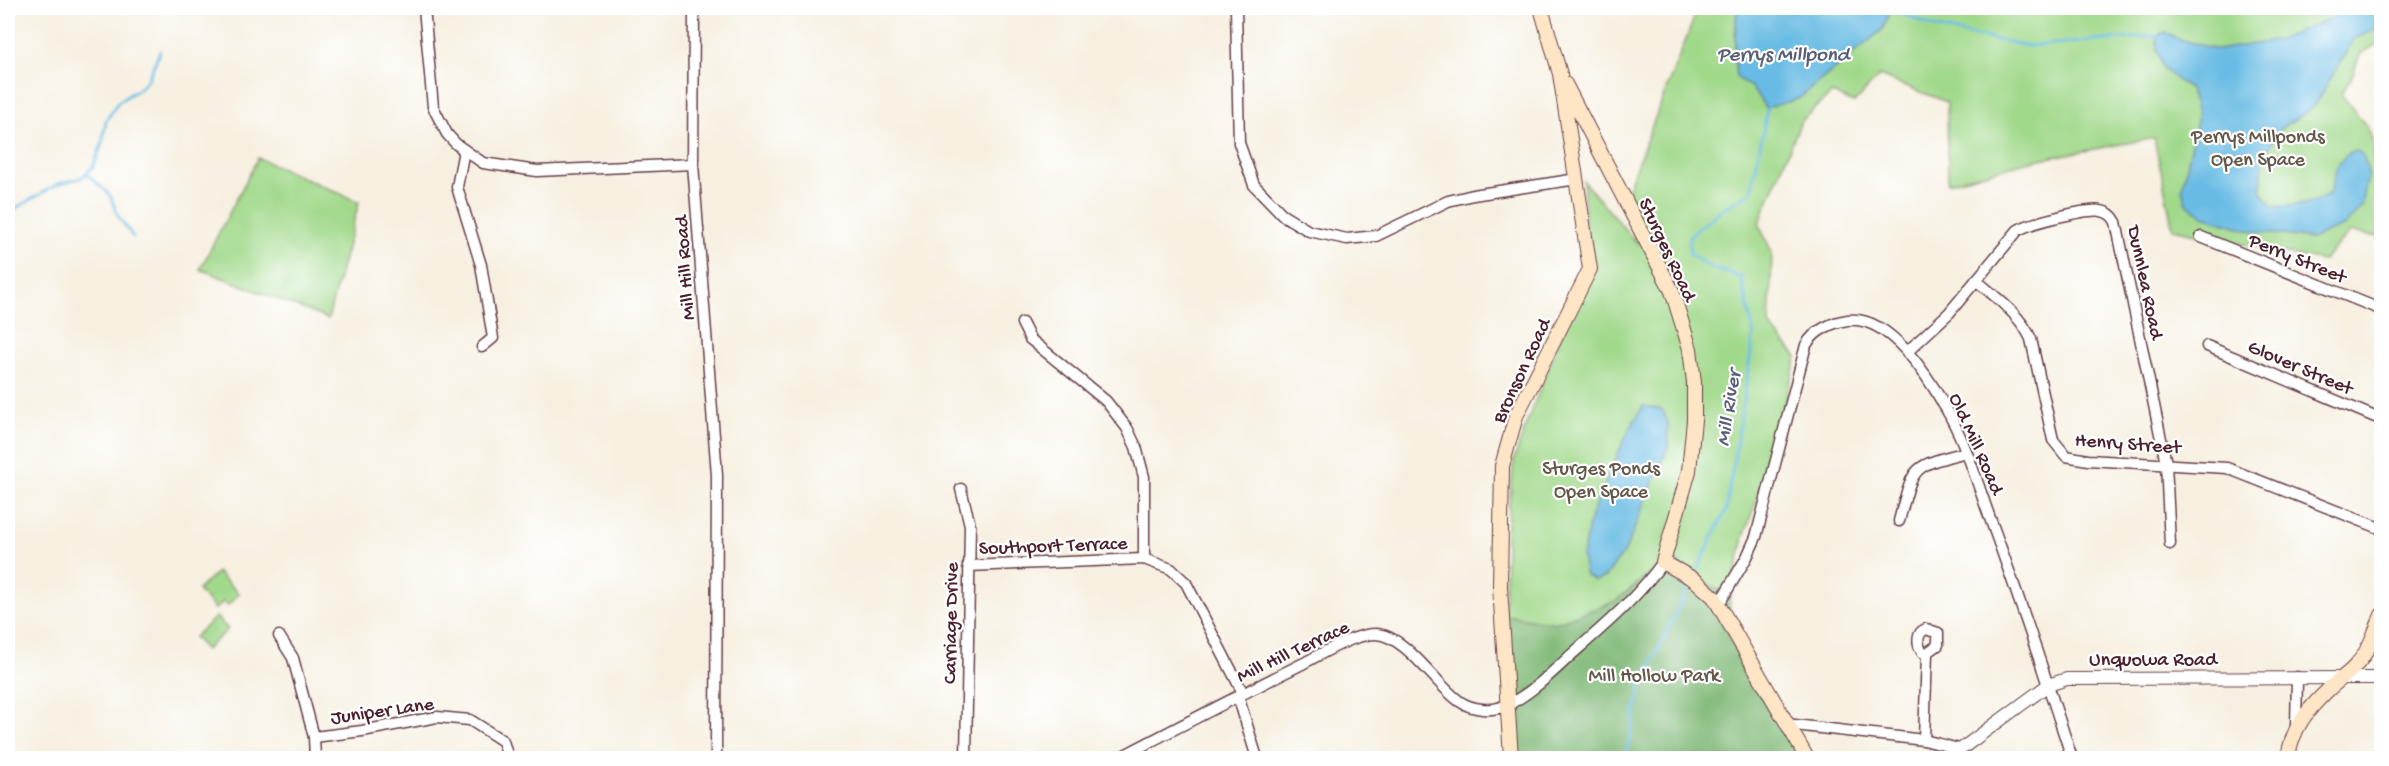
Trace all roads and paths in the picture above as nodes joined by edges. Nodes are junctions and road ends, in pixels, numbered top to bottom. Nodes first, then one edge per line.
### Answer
1 (424, 8) edge
2 (694, 8) edge
3 (1236, 8) edge
4 (1541, 8) edge
5 (1560, 74) junction
6 (464, 150) junction
7 (693, 164) junction
8 (1577, 179) junction
9 (2201, 237) dead end
10 (1976, 280) junction
11 (2382, 310) edge
12 (1022, 323) dead end
13 (2207, 346) dead end
14 (482, 347) dead end
15 (1908, 351) junction
16 (2382, 420) edge
17 (1966, 452) junction
18 (2166, 463) junction
19 (961, 489) dead end
20 (1899, 521) dead end
21 (2382, 529) edge
22 (2170, 544) dead end
23 (1144, 559) junction
24 (1663, 562) junction
25 (968, 566) junction
26 (1717, 600) junction
27 (2382, 615) edge
28 (279, 636) dead end
29 (1927, 653) dead end
30 (2297, 677) junction
31 (2343, 678) junction
32 (2382, 678) edge
33 (2048, 685) junction
34 (1241, 694) junction
35 (1506, 706) junction
36 (1786, 724) junction
37 (2296, 728) junction
38 (314, 736) junction
39 (1924, 740) junction
40 (1959, 749) junction
41 (315, 759) edge
42 (508, 759) edge
43 (716, 759) edge
44 (966, 759) edge
45 (1119, 759) edge
46 (1257, 759) edge
47 (1511, 759) edge
48 (1807, 759) edge
49 (1949, 759) edge
50 (2072, 759) edge
51 (2288, 759) edge

1 - 6 street
2 - 7 street, Mill Hill Road
3 - 8 street
4 - 5 main road, Bronson Road
5 - 8 main road, Bronson Road
5 - 24 main road, Sturges Road
6 - 7 street
6 - 14 street
7 - 43 street, Mill Hill Road
8 - 35 main road, Bronson Road
9 - 11 street, Perry Street
10 - 15 street, Dunnlea Road
10 - 18 street, Henry Street
10 - 18 street, Dunnlea Road
12 - 23 street, Southport Terrace
13 - 16 street, Glover Street
15 - 17 street, Old Mill Road
15 - 26 street, Old Mill Road
17 - 20 street
17 - 33 street, Old Mill Road
18 - 21 street, Henry Street
18 - 22 street, Dunnlea Road
19 - 25 street, Carriage Drive
23 - 25 street, Southport Terrace
23 - 34 street
24 - 26 main road
24 - 35 street
25 - 44 street, Carriage Drive
26 - 36 main road
27 - 31 main road
28 - 38 street
29 - 39 street
30 - 31 street, Unquowa Road
30 - 33 street, Unquowa Road
30 - 37 street
31 - 32 street, Unquowa Road
31 - 37 main road
33 - 40 street, Unquowa Road
33 - 50 street, Old Mill Road
34 - 35 street, Mill Hill Terrace
34 - 45 street, Mill Hill Terrace
34 - 46 street
35 - 47 main road, Bronson Road
36 - 39 street
36 - 48 main road
37 - 51 main road
38 - 41 street
38 - 42 street, Juniper Lane
39 - 40 street
40 - 49 street, Unquowa Road

